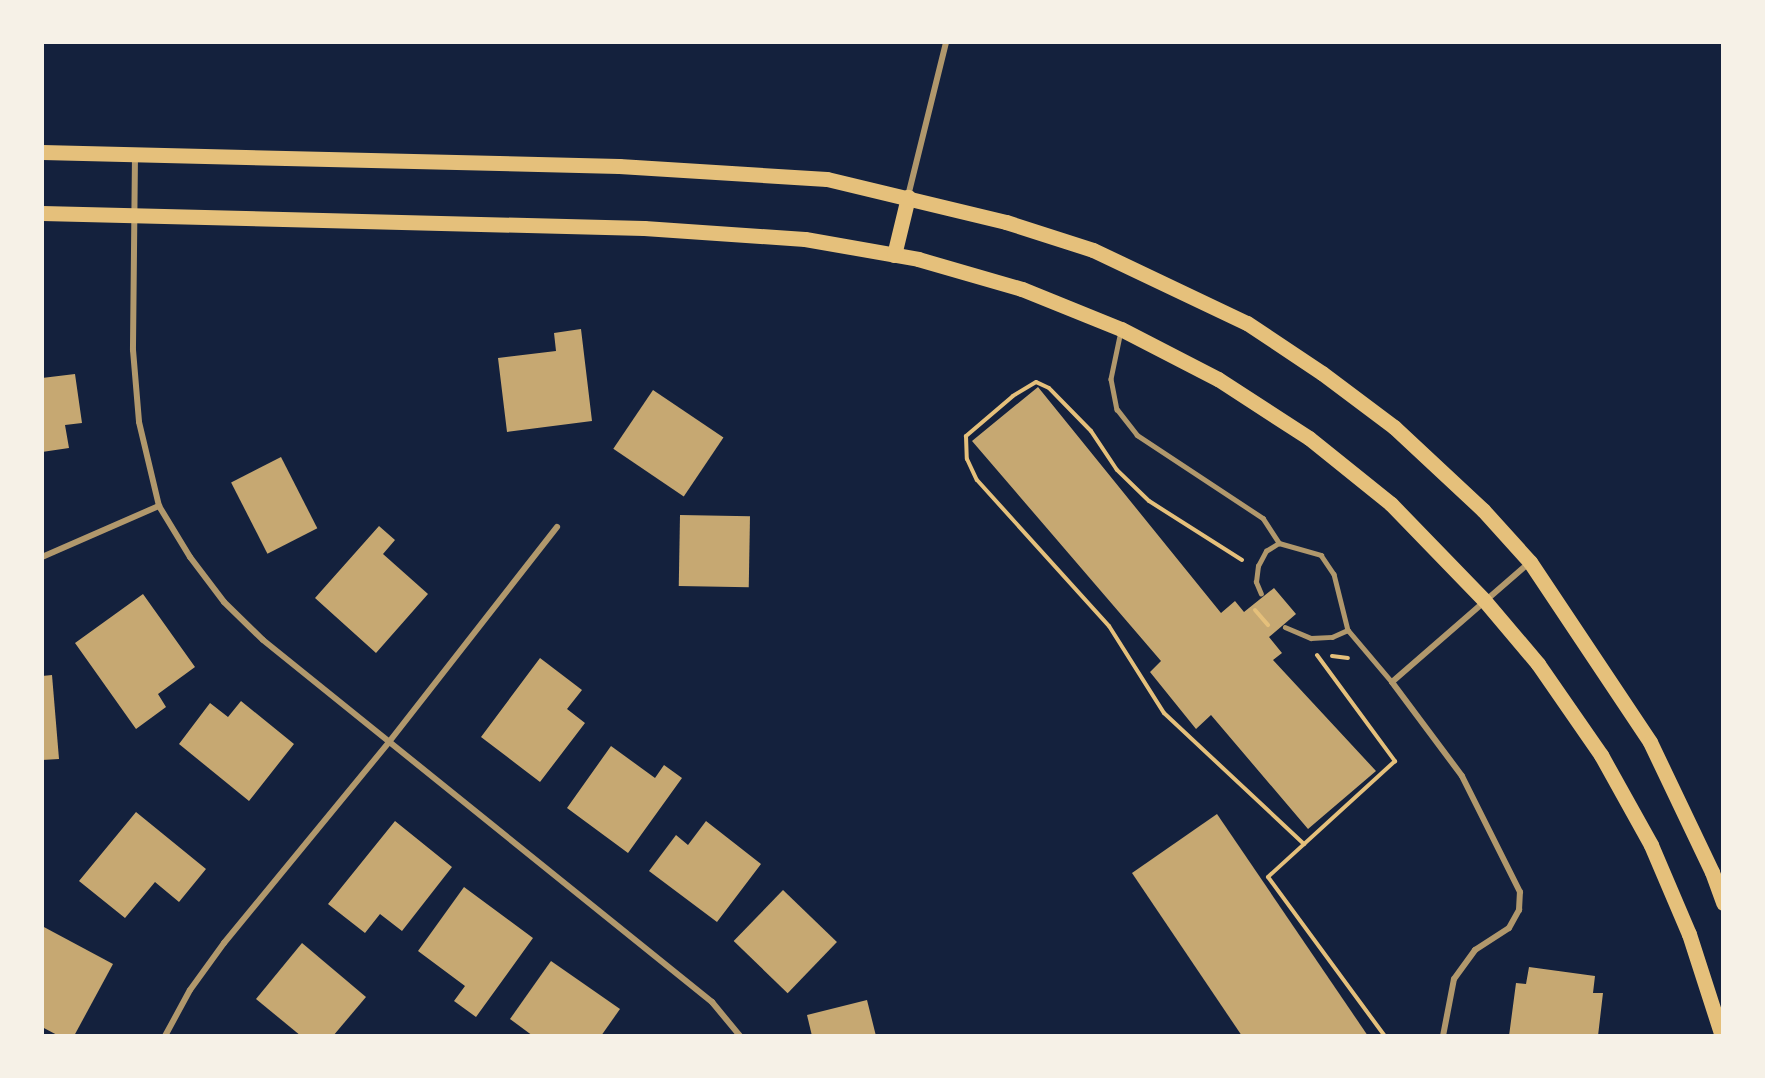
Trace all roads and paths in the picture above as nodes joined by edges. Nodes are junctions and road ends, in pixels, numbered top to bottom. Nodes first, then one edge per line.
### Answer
1 (946, 42) edge
2 (42, 152) edge
3 (135, 155) junction
4 (908, 196) junction
5 (42, 213) edge
6 (135, 216) junction
7 (894, 255) junction
8 (1121, 329) junction
9 (159, 506) junction
10 (556, 527) dead end
11 (1279, 543) junction
12 (42, 557) edge
13 (1242, 557) dead end
14 (1530, 562) junction
15 (1261, 594) dead end
16 (1484, 600) junction
17 (1285, 627) dead end
18 (1348, 630) junction
19 (1317, 654) dead end
20 (1392, 682) junction
21 (389, 742) junction
22 (1304, 844) junction
23 (1723, 903) edge
24 (165, 1036) edge
25 (740, 1036) edge
26 (1384, 1036) edge
27 (1443, 1036) edge
28 (1722, 1036) edge

1 - 4 street
2 - 3 main road
3 - 4 main road
3 - 6 street
4 - 7 main road
4 - 14 main road
5 - 6 main road
6 - 7 main road
6 - 9 street
7 - 8 main road
8 - 11 lane
8 - 16 main road
9 - 12 street
9 - 21 street
10 - 21 street
11 - 15 lane
11 - 18 lane
13 - 22 path
14 - 16 street
14 - 23 main road
16 - 20 street
16 - 28 main road
17 - 18 lane
18 - 20 lane
19 - 22 path
20 - 27 street
21 - 24 street
21 - 25 street
22 - 26 path

